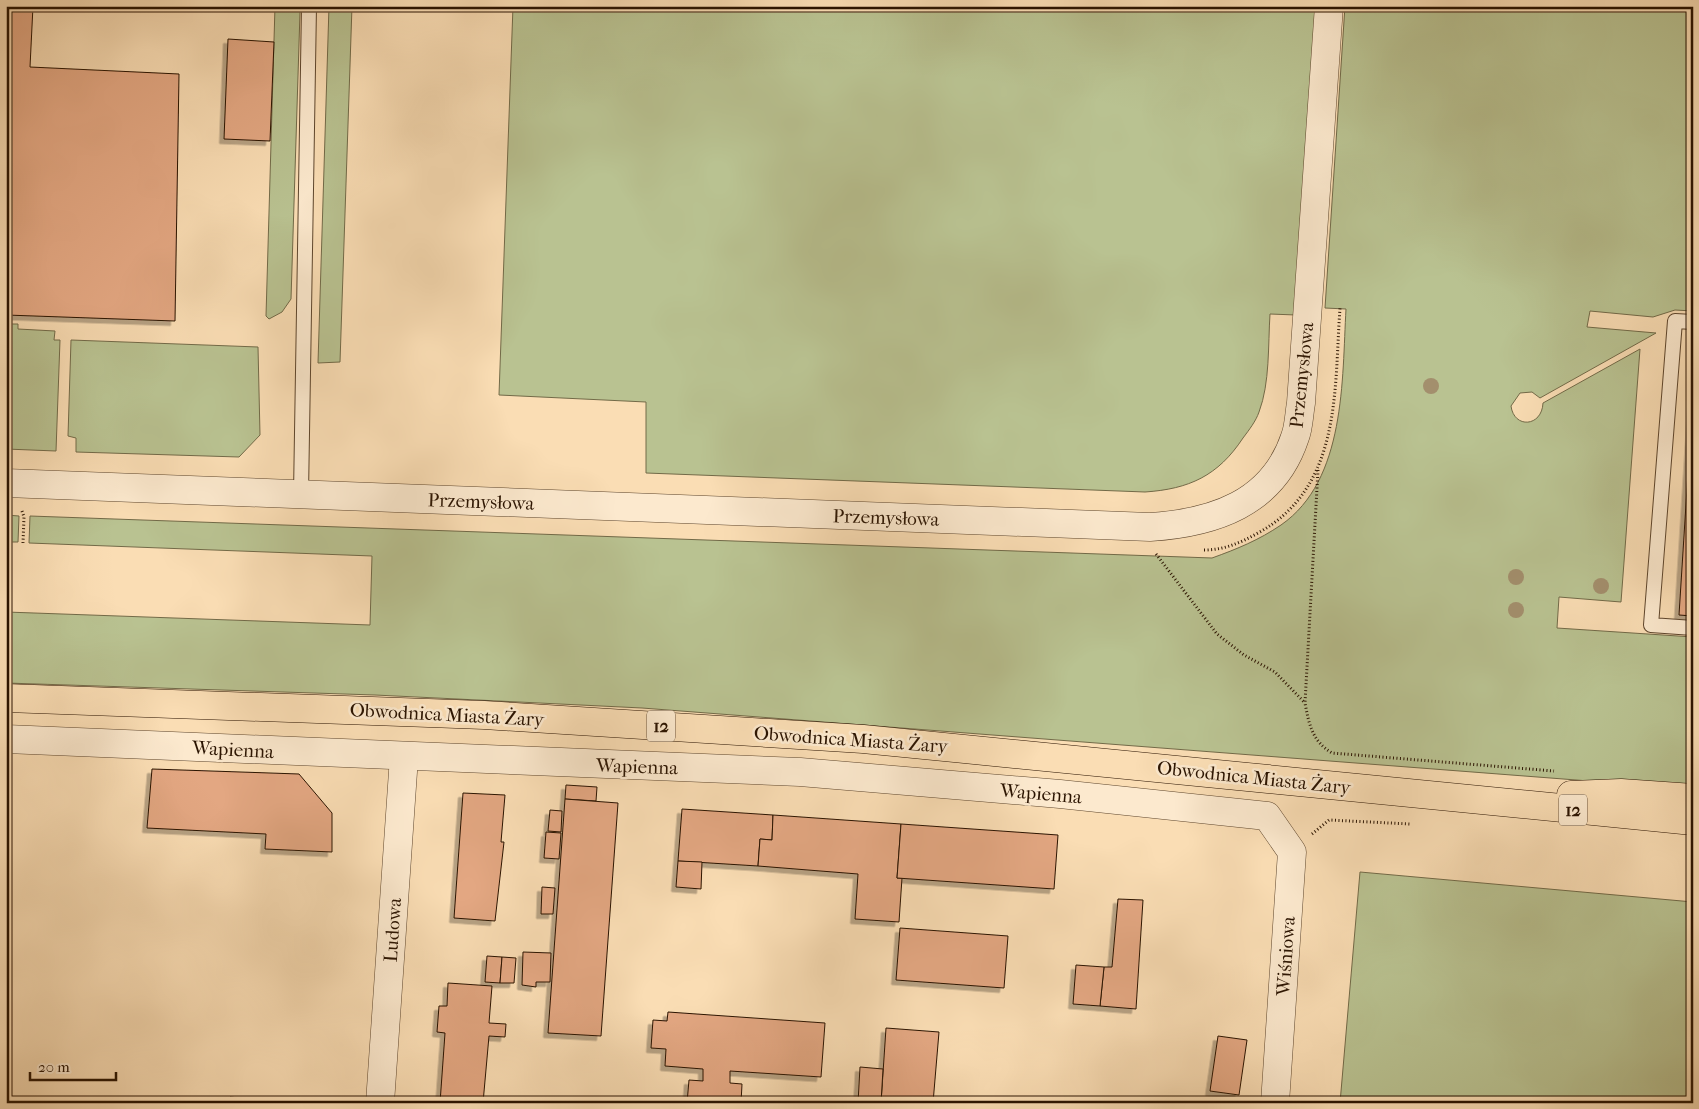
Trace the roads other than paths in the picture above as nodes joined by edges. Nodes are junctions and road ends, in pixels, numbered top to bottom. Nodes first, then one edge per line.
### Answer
1 (309, 6) edge
2 (1329, 6) edge
3 (1693, 322) edge
4 (6, 483) edge
5 (301, 494) junction
6 (1693, 628) edge
7 (6, 698) edge
8 (6, 740) edge
9 (404, 757) junction
10 (1452, 798) junction
11 (1693, 798) edge
12 (1266, 816) joint
13 (1693, 821) edge
14 (380, 1103) edge
15 (1275, 1103) edge

1 - 5 lane
2 - 5 street, Przemysłowa
3 - 6 lane
4 - 5 street, Przemysłowa
7 - 10 main road, Obwodnica Miasta Żary / 12
8 - 9 street, Wapienna
9 - 12 street, Wapienna
9 - 14 street, Ludowa
10 - 11 main road
10 - 13 main road, Obwodnica Miasta Żary / 12
12 - 15 street, Wiśniowa

